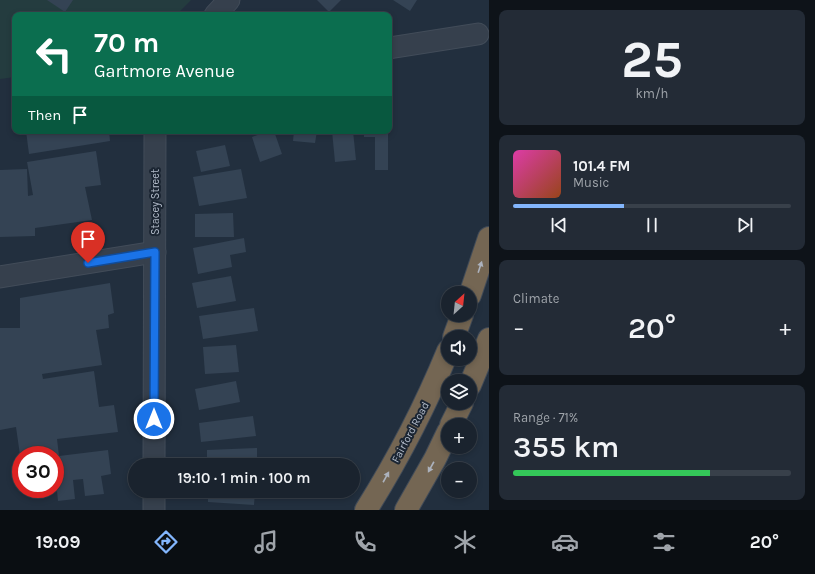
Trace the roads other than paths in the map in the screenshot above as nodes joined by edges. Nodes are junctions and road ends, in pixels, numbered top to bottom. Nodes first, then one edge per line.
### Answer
1 (229, 0) edge
2 (218, 12) edge
3 (478, 34) dead end
4 (392, 48) edge
5 (155, 134) edge
6 (489, 238) edge
7 (155, 252) junction
8 (0, 277) edge
9 (473, 286) edge
10 (489, 339) edge
11 (442, 366) edge
12 (475, 374) edge
13 (441, 447) edge
14 (154, 458) edge
15 (154, 498) edge
16 (154, 510) edge
17 (366, 510) edge
18 (406, 510) edge

1 - 2 street
3 - 4 street
5 - 7 street, Stacey Street
9 -> 6 highway
7 - 8 street
7 - 14 street, Stacey Street
10 - 12 highway
17 -> 11 highway, Fairford Road
13 -> 18 highway
15 - 16 street

